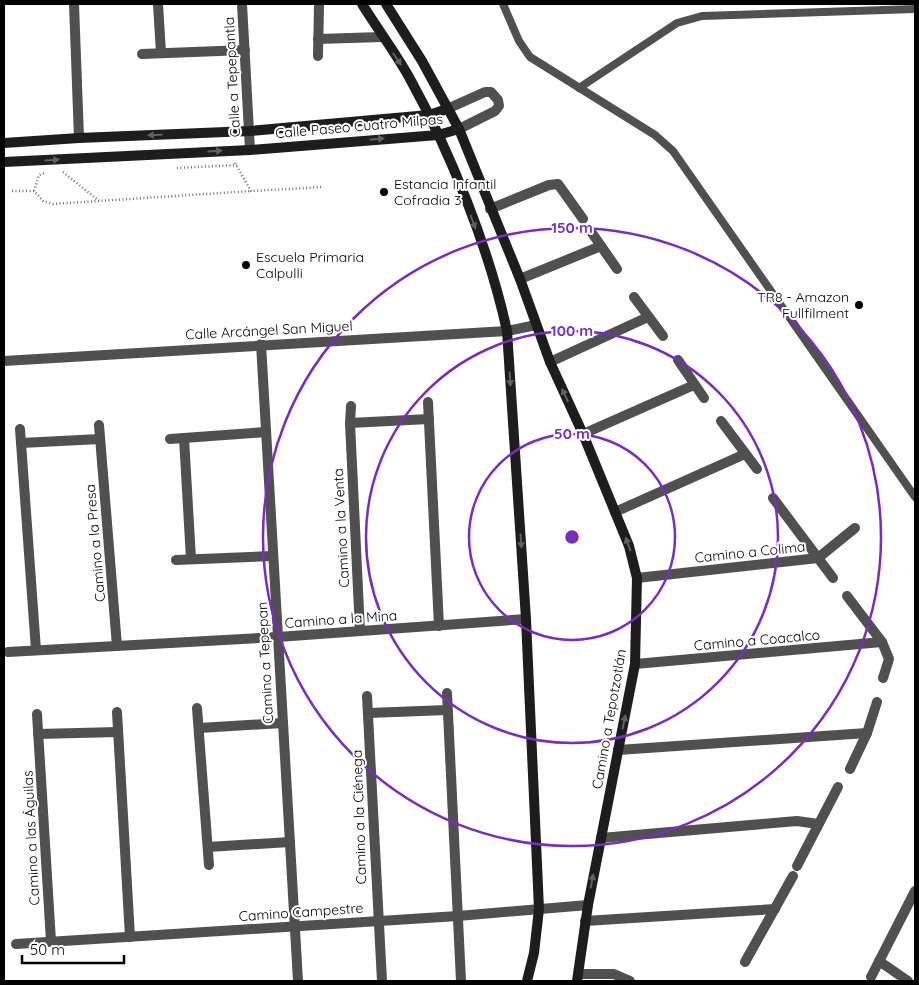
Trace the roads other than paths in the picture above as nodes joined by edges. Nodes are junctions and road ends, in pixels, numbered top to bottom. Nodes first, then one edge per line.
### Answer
1 (74, 4) edge
2 (158, 4) edge
3 (242, 4) edge
4 (319, 4) edge
5 (362, 4) edge
6 (386, 4) edge
7 (503, 4) edge
8 (914, 11) edge
9 (382, 36) junction
10 (318, 39) junction
11 (245, 50) junction
12 (161, 53) junction
13 (142, 54) dead end
14 (318, 56) dead end
15 (579, 88) junction
16 (447, 109) junction
17 (429, 115) junction
18 (459, 129) junction
19 (250, 131) junction
20 (438, 135) junction
21 (79, 138) junction
22 (4, 143) edge
23 (250, 150) junction
24 (4, 162) edge
25 (490, 209) junction
26 (583, 219) dead end
27 (592, 233) dead end
28 (601, 246) junction
29 (617, 269) dead end
30 (520, 279) junction
31 (634, 297) dead end
32 (648, 317) junction
33 (536, 325) junction
34 (507, 331) junction
35 (663, 336) dead end
36 (261, 344) junction
37 (678, 360) dead end
38 (4, 361) edge
39 (550, 362) junction
40 (694, 385) junction
41 (704, 398) dead end
42 (428, 402) dead end
43 (351, 406) dead end
44 (429, 419) junction
45 (721, 421) dead end
46 (350, 423) junction
47 (99, 425) dead end
48 (20, 429) dead end
49 (266, 432) junction
50 (583, 434) junction
51 (100, 438) junction
52 (184, 438) junction
53 (170, 439) dead end
54 (21, 443) junction
55 (745, 454) junction
56 (757, 469) dead end
57 (915, 497) edge
58 (773, 498) dead end
59 (615, 512) junction
60 (855, 528) dead end
61 (272, 556) junction
62 (818, 558) junction
63 (191, 559) junction
64 (176, 560) dead end
65 (637, 578) junction
66 (833, 578) dead end
67 (847, 596) dead end
68 (526, 619) junction
69 (439, 626) junction
70 (360, 631) junction
71 (278, 637) junction
72 (882, 642) junction
73 (117, 646) junction
74 (36, 650) junction
75 (8, 652) dead end
76 (635, 664) junction
77 (883, 678) dead end
78 (446, 693) dead end
79 (367, 696) dead end
80 (877, 702) dead end
81 (197, 708) dead end
82 (447, 710) junction
83 (117, 712) dead end
84 (369, 713) junction
85 (37, 714) dead end
86 (283, 723) junction
87 (199, 728) junction
88 (118, 732) junction
89 (867, 733) junction
90 (38, 734) junction
91 (618, 750) junction
92 (850, 769) dead end
93 (838, 787) dead end
94 (818, 824) junction
95 (600, 838) junction
96 (290, 842) junction
97 (208, 847) junction
98 (209, 865) dead end
99 (797, 866) dead end
100 (793, 876) dead end
101 (914, 897) edge
102 (588, 905) junction
103 (539, 909) junction
104 (774, 909) junction
105 (458, 916) junction
106 (378, 920) junction
107 (585, 921) junction
108 (295, 927) junction
109 (130, 937) junction
110 (51, 941) junction
111 (16, 944) dead end
112 (879, 961) junction
113 (744, 962) dead end
114 (871, 977) dead end
115 (578, 978) edge
116 (298, 981) edge
117 (382, 981) edge
118 (461, 981) edge
119 (527, 981) edge
120 (630, 981) edge
121 (908, 981) edge

1 - 21 street
2 - 12 street
3 - 11 street, Calle a Tepepantla
4 - 10 street
5 - 9 main road
6 - 16 main road, Camino a Tepotzotlán
7 - 15 lane
8 - 15 lane
9 - 10 street
9 -> 17 main road
10 - 14 street
11 - 12 street
11 - 19 street, Calle a Tepepantla
12 - 13 street
15 - 57 lane
16 - 17 main road, Calle Paseo Cuatro Milpas
16 - 18 main road, Camino a Tepotzotlán
16 - 18 street, Calle Paseo Cuatro Milpas
17 - 19 main road, Calle Paseo Cuatro Milpas
17 - 20 main road
18 - 20 main road, Calle Paseo Cuatro Milpas
18 - 25 main road, Camino a Tepotzotlán
19 -> 21 main road, Calle Paseo Cuatro Milpas
19 - 23 street, Calle a Tepepantla
23 -> 20 main road, Calle Paseo Cuatro Milpas
20 -> 34 main road
21 - 22 main road, Calle Paseo Cuatro Milpas
24 -> 23 main road, Calle Paseo Cuatro Milpas
25 - 26 street
25 - 30 main road, Camino a Tepotzotlán
27 - 28 street
28 - 29 street
28 - 30 street
30 - 33 main road, Camino a Tepotzotlán
31 - 32 street
32 - 35 street
32 - 39 street
33 - 34 street, Calle Arcángel San Miguel
33 - 39 main road, Camino a Tepotzotlán
34 - 36 street, Calle Arcángel San Miguel
34 -> 68 main road
36 - 38 street, Calle Arcángel San Miguel
36 - 49 street, Camino a Tepepan
37 - 40 street
50 -> 39 main road, Camino a Tepotzotlán
40 - 41 street
40 - 50 street
42 - 44 street
43 - 46 street, Camino a la Venta
44 - 46 street
44 - 69 street
45 - 55 street
46 - 70 street, Camino a la Venta
47 - 51 street, Camino a la Presa
48 - 54 street
49 - 52 street
49 - 61 street, Camino a Tepepan
50 - 59 main road, Camino a Tepotzotlán
51 - 54 street
51 - 73 street, Camino a la Presa
52 - 53 street
52 - 63 street
54 - 74 street
55 - 56 street
55 - 59 street
58 - 62 street
65 -> 59 main road, Camino a Tepotzotlán
60 - 62 street, Camino a Colima
61 - 63 street
61 - 71 street, Camino a Tepepan
62 - 65 street, Camino a Colima
62 - 66 street
63 - 64 street
65 - 76 main road, Camino a Tepotzotlán
67 - 72 street
68 - 69 street, Camino a la Mina
68 - 103 main road
69 - 70 street, Camino a la Mina
70 - 71 street, Camino a la Mina
71 - 73 street, Camino a la Mina
71 - 86 street, Camino a Tepepan
72 - 76 street, Camino a Coacalco
72 - 77 street
73 - 74 street, Camino a la Mina
74 - 75 street, Camino a la Mina
91 -> 76 main road, Camino a Tepotzotlán
78 - 82 street
79 - 84 street, Camino a la Ciénega
80 - 89 street
81 - 87 street
82 - 84 street
82 - 105 street
83 - 88 street
84 - 106 street, Camino a la Ciénega
85 - 90 street, Camino a las Águilas
86 - 87 street
86 - 96 street, Camino a Tepepan
87 - 97 street
88 - 90 street
88 - 109 street
89 - 91 street
89 - 92 street
90 - 110 street, Camino a las Águilas
91 - 95 main road, Camino a Tepotzotlán
93 - 94 street
94 - 95 street
94 - 99 street
102 -> 95 main road, Camino a Tepotzotlán
96 - 97 street
96 - 108 street, Camino a Tepepan
97 - 98 street
100 - 104 street
101 - 112 street
102 - 103 street, Camino Campestre
102 - 107 main road, Camino a Tepotzotlán
103 - 105 street, Camino Campestre
103 - 119 main road
104 - 107 street
104 - 113 street
105 - 106 street, Camino Campestre
105 - 118 street
106 - 108 street, Camino Campestre
106 - 117 street, Camino a la Ciénega
107 - 115 main road, Camino a Tepotzotlán
108 - 109 street, Camino Campestre
108 - 116 street, Camino a Tepepan
109 - 110 street, Camino Campestre
110 - 111 street, Camino Campestre
112 - 114 street
112 - 121 street
115 - 120 street

